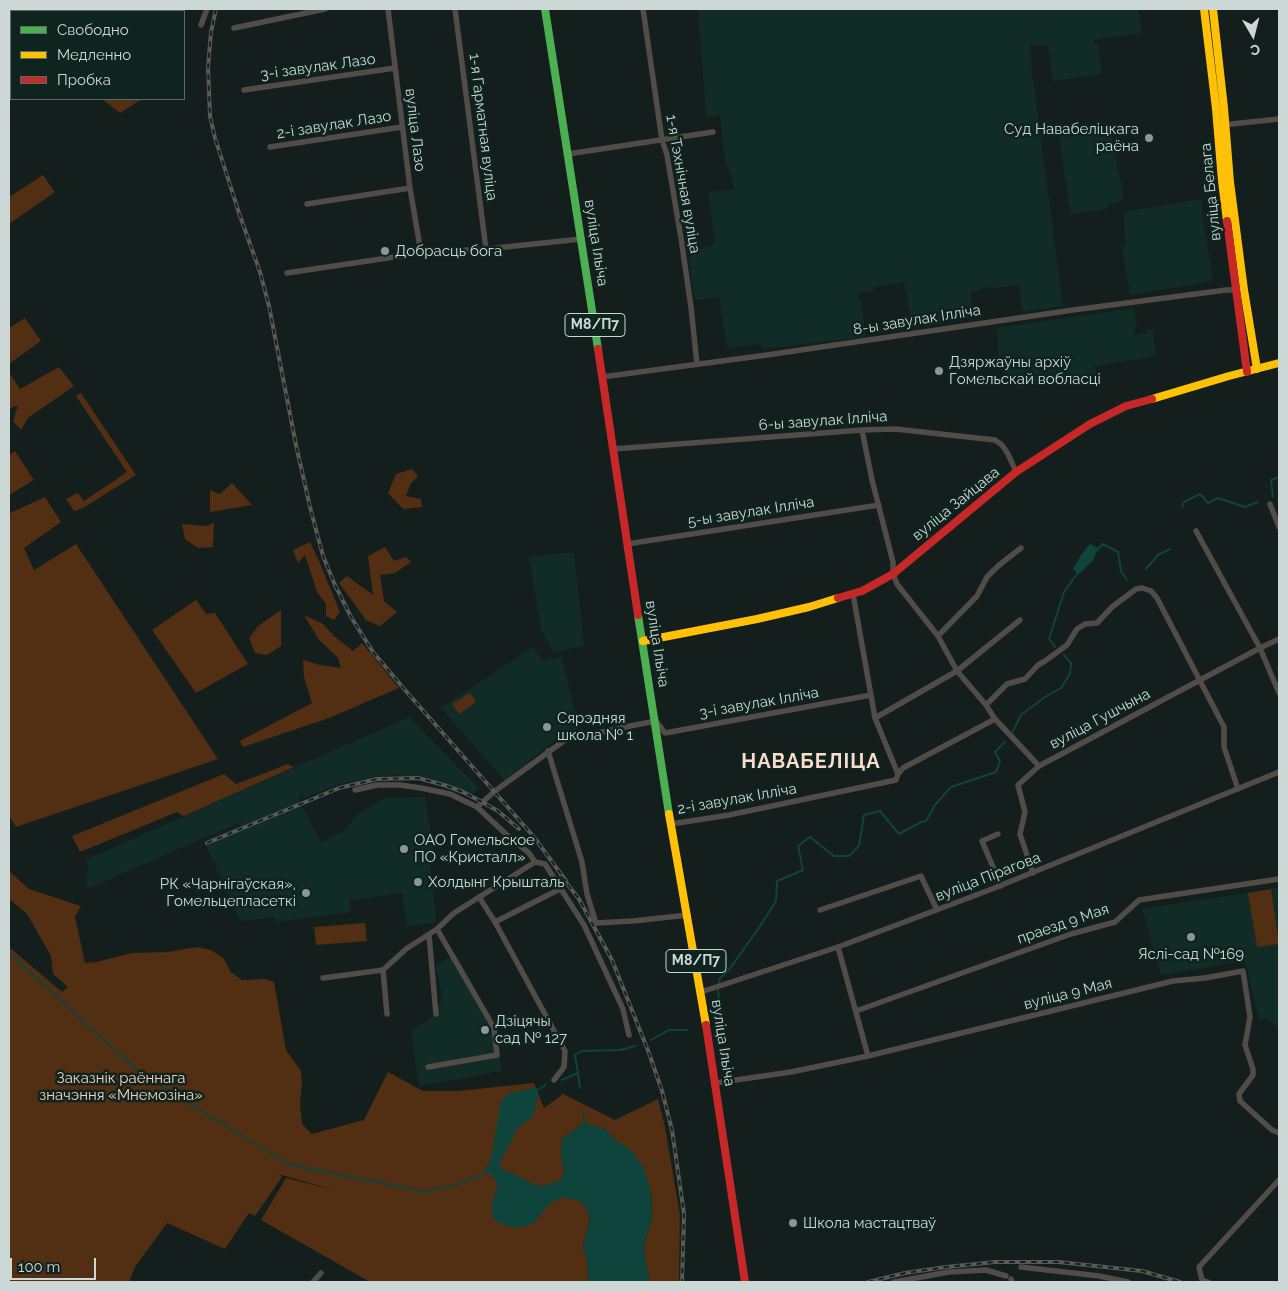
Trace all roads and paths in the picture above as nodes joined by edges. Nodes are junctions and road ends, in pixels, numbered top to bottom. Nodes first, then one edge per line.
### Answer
1 (207, 9) edge
2 (324, 9) edge
3 (388, 9) edge
4 (455, 9) edge
5 (545, 9) edge
6 (643, 9) edge
7 (1204, 9) edge
8 (1213, 9) edge
9 (201, 24) dead end
10 (234, 28) dead end
11 (395, 68) junction
12 (244, 90) dead end
13 (1279, 119) edge
14 (1221, 125) junction
15 (402, 127) junction
16 (713, 132) dead end
17 (662, 140) junction
18 (270, 147) dead end
19 (568, 154) junction
20 (410, 188) junction
21 (307, 204) dead end
22 (581, 239) junction
23 (486, 249) junction
24 (421, 254) junction
25 (287, 272) dead end
26 (1237, 290) junction
27 (1279, 363) edge
28 (697, 364) junction
29 (1257, 369) junction
30 (1247, 372) junction
31 (602, 377) junction
32 (862, 430) junction
33 (613, 449) junction
34 (1016, 472) junction
35 (1270, 504) dead end
36 (879, 505) junction
37 (1279, 527) edge
38 (1196, 531) dead end
39 (627, 544) junction
40 (1021, 548) dead end
41 (893, 574) junction
42 (853, 594) junction
43 (1020, 620) dead end
44 (938, 636) junction
45 (1279, 639) edge
46 (643, 641) junction
47 (1260, 648) junction
48 (957, 671) junction
49 (1200, 680) junction
50 (1279, 693) edge
51 (871, 695) junction
52 (986, 705) junction
53 (875, 718) junction
54 (995, 718) junction
55 (656, 721) junction
56 (548, 751) junction
57 (1038, 766) junction
58 (1279, 772) edge
59 (898, 774) junction
60 (1238, 789) junction
61 (355, 790) dead end
62 (477, 807) junction
63 (672, 824) junction
64 (998, 834) dead end
65 (535, 862) junction
66 (1033, 873) junction
67 (1279, 879) edge
68 (1001, 886) junction
69 (560, 889) junction
70 (479, 897) junction
71 (820, 910) dead end
72 (937, 910) junction
73 (688, 915) junction
74 (496, 922) junction
75 (437, 929) junction
76 (429, 934) junction
77 (838, 947) junction
78 (383, 970) junction
79 (323, 978) dead end
80 (701, 992) junction
81 (856, 1011) junction
82 (387, 1014) dead end
83 (436, 1014) dead end
84 (629, 1035) dead end
85 (868, 1056) junction
86 (428, 1067) dead end
87 (554, 1080) dead end
88 (715, 1082) junction
89 (1279, 1133) edge
90 (1279, 1180) edge
91 (1021, 1267) dead end
92 (321, 1273) dead end
93 (1010, 1279) edge
94 (313, 1282) edge
95 (745, 1282) edge
96 (894, 1282) edge
97 (1128, 1282) edge
98 (1208, 1282) edge

1 - 9 street
2 - 10 street
3 - 11 street, вуліца Лазо
4 - 23 street, 1-я Гарматная вуліца
5 - 19 street, вуліца Ільіча / М8/П7
6 - 17 street, 1-я Тэхнічная вуліца
7 - 14 street, вуліца Белага
8 - 14 street, вуліца Белага
11 - 12 street, 3-і завулак Лазо
11 - 15 street, вуліца Лазо
13 - 14 street
14 - 26 street, вуліца Белага
14 - 29 street, вуліца Белага
15 - 18 street, 2-і завулак Лазо
15 - 20 street, вуліца Лазо
16 - 17 street
17 - 19 street
17 - 28 street, 1-я Тэхнічная вуліца
19 - 22 street, вуліца Ільіча / М8/П7
20 - 21 street
20 - 24 street, вуліца Лазо
22 - 23 street
22 - 31 street, вуліца Ільіча / М8/П7
23 - 24 street
24 - 25 street
26 - 28 street, 8-ы завулак Ілліча
26 - 30 street, вуліца Белага
27 - 29 street, вуліца Зайцава
28 - 31 street, 8-ы завулак Ілліча
29 - 30 street, вуліца Зайцава
30 - 34 street, вуліца Зайцава
31 - 33 street, вуліца Ільіча / М8/П7
32 - 33 street, 6-ы завулак Ілліча
32 - 34 street, 6-ы завулак Ілліча
32 - 36 street
33 - 39 street, вуліца Ільіча / М8/П7
34 - 41 street, вуліца Зайцава
35 - 37 street
36 - 39 street, 5-ы завулак Ілліча
36 - 41 street
38 - 47 street
39 - 46 street, вуліца Ільіча / М8/П7
40 - 44 street
41 - 42 street, вуліца Зайцава
41 - 44 street
42 - 46 street, вуліца Зайцава
42 - 51 street
43 - 48 street
44 - 48 street
45 - 47 street, вуліца Гушчына
46 - 55 street, вуліца Ільіча / М8/П7
47 - 49 street, вуліца Гушчына
47 - 50 street
48 - 52 street
48 - 53 street
49 - 52 street
49 - 57 street, вуліца Гушчына
49 - 60 street
51 - 53 street
51 - 55 street, 3-і завулак Ілліча
52 - 54 street
53 - 59 street
54 - 57 street
54 - 59 street, 2-і завулак Ілліча
55 - 56 street
55 - 63 street, вуліца Ільіча / М8/П7
56 - 62 street
56 - 73 street
57 - 66 street, вуліца Гушчына
58 - 60 street, вуліца Пірагова
59 - 63 street, 2-і завулак Ілліча
60 - 66 street, вуліца Пірагова
61 - 62 street
62 - 65 street
63 - 73 street, вуліца Ільіча / М8/П7
64 - 68 street
65 - 69 street
65 - 70 street
66 - 68 street, вуліца Пірагова
67 - 81 street, праезд 9 Мая
68 - 72 street, вуліца Пірагова
69 - 74 street
69 - 84 street
70 - 74 street
70 - 75 street
71 - 72 street
72 - 77 street, вуліца Пірагова
73 - 80 street, вуліца Ільіча / М8/П7
74 - 87 street
75 - 76 street
75 - 86 street
76 - 78 street
76 - 83 street
77 - 80 street, вуліца Пірагова
77 - 81 street
78 - 79 street
78 - 82 street
80 - 88 street, вуліца Ільіча / М8/П7
81 - 85 street
85 - 88 street, вуліца 9 Мая
85 - 89 street, вуліца 9 Мая
88 - 95 street, вуліца Ільіча / М8/П7
90 - 98 street
91 - 97 street
92 - 94 street
93 - 96 street

